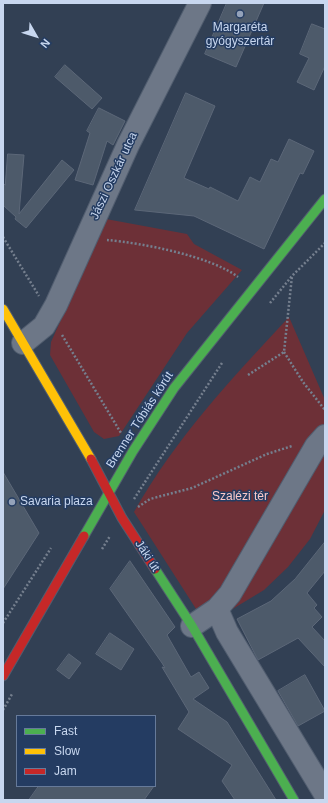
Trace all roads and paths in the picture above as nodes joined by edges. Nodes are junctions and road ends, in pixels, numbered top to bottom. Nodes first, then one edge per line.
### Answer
1 (200, 3) edge
2 (325, 199) edge
3 (85, 238) junction
4 (325, 243) edge
5 (292, 276) junction
6 (241, 279) dead end
7 (268, 305) dead end
8 (3, 310) edge
9 (23, 343) junction
10 (284, 352) junction
11 (226, 358) dead end
12 (248, 375) dead end
13 (325, 410) edge
14 (325, 436) edge
15 (296, 445) dead end
16 (109, 493) junction
17 (122, 518) junction
18 (101, 551) dead end
19 (217, 609) junction
20 (192, 626) junction
21 (3, 675) edge
22 (14, 690) dead end
23 (3, 710) edge
24 (325, 794) edge
25 (294, 800) edge

1 - 3 street, Jászi Oszkár utca
2 - 16 street, Brenner Tóbiás körút
3 - 6 path
3 - 9 street, Jászi Oszkár utca
4 - 5 path
5 - 7 path
5 - 10 path
8 - 9 street, Jáki út
9 - 16 street, Jáki út
10 - 12 path
10 - 13 path
11 - 17 path
14 - 19 street
15 - 17 path
16 - 17 street, Jáki út
16 - 21 street, Brenner Tóbiás körút
17 - 18 path
17 - 20 street, Jáki út
19 - 20 street
19 - 24 street
20 - 25 street, Jáki út
22 - 23 path

